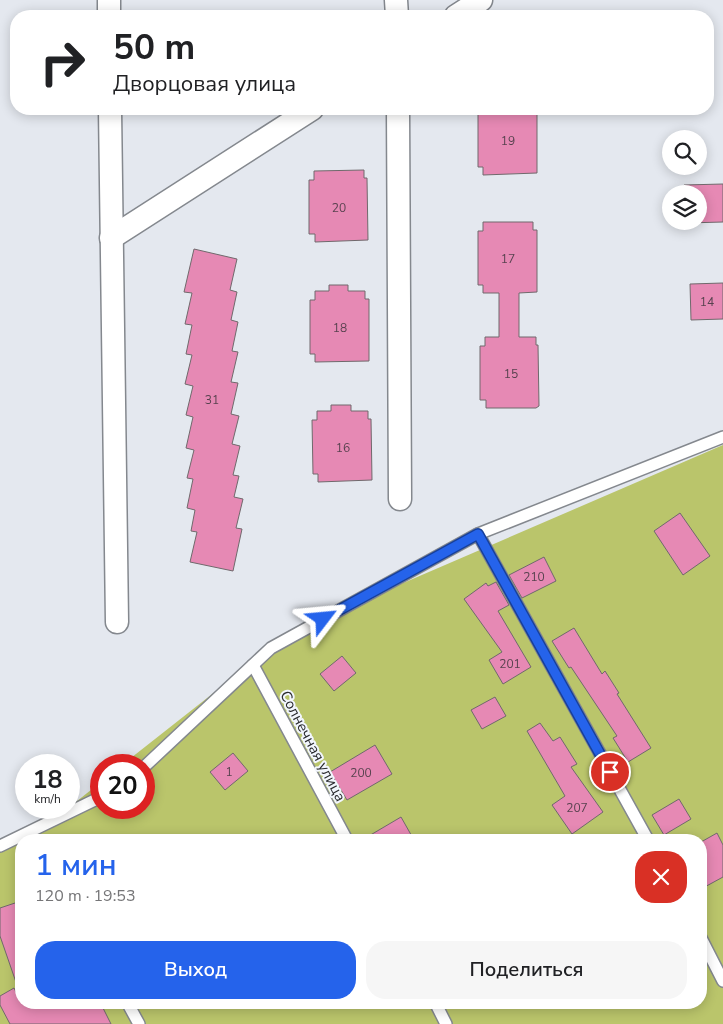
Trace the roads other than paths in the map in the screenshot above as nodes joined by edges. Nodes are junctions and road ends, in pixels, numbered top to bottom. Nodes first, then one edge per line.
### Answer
1 (481, 0) edge
2 (465, 10) edge
3 (110, 115) edge
4 (303, 115) edge
5 (398, 115) edge
6 (111, 238) junction
7 (723, 437) edge
8 (400, 499) dead end
9 (478, 534) junction
10 (117, 622) dead end
11 (253, 666) junction
12 (155, 757) edge
13 (90, 804) edge
14 (42, 834) edge
15 (344, 834) edge
16 (645, 834) edge
17 (15, 842) edge
18 (0, 846) edge
19 (707, 950) edge
20 (723, 981) edge
21 (131, 1009) edge
22 (438, 1009) edge
23 (139, 1024) edge
24 (446, 1024) edge

1 - 2 street
3 - 6 street
4 - 6 street
5 - 8 street
6 - 10 street
7 - 9 lane
9 - 11 lane
9 - 16 lane
11 - 12 lane
11 - 15 lane, Солнечная улица
13 - 14 lane
17 - 18 lane
19 - 20 lane
21 - 23 lane
22 - 24 lane

